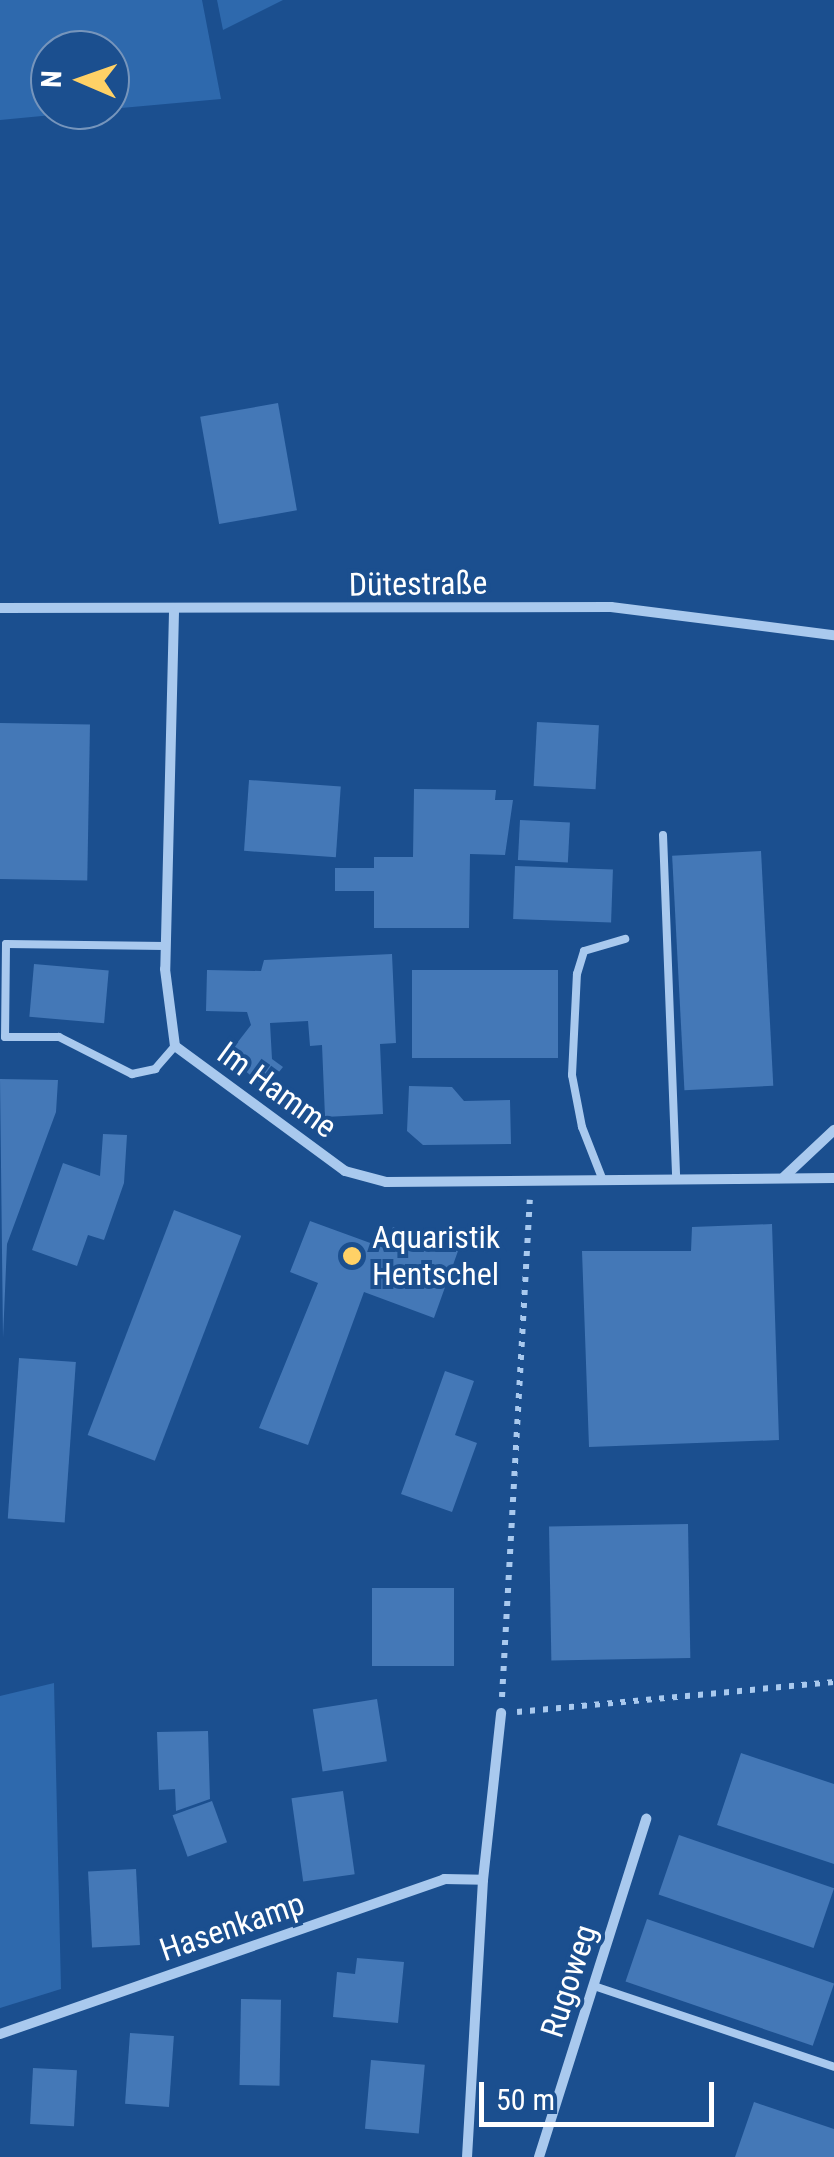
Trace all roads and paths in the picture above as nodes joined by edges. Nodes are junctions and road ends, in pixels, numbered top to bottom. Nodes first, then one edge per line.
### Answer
1 (0, 608) edge
2 (174, 612) junction
3 (834, 635) edge
4 (663, 835) dead end
5 (625, 939) dead end
6 (166, 946) junction
7 (174, 1046) junction
8 (834, 1130) edge
9 (602, 1178) junction
10 (676, 1178) junction
11 (784, 1178) junction
12 (834, 1178) edge
13 (532, 1179) junction
14 (834, 1682) edge
15 (501, 1713) junction
16 (646, 1819) dead end
17 (483, 1880) junction
18 (594, 1986) junction
19 (0, 2034) edge
20 (834, 2066) edge
21 (467, 2157) edge
22 (539, 2157) edge

1 - 2 street, Dütestraße
2 - 3 street, Dütestraße
2 - 6 street, Im Hamme
4 - 10 lane
5 - 9 lane
6 - 7 street, Im Hamme
6 - 7 lane
7 - 13 street, Im Hamme
8 - 11 street
9 - 10 street, Im Hamme
9 - 13 street, Im Hamme
10 - 11 street, Im Hamme
11 - 12 street, Im Hamme
13 - 15 path
14 - 15 path
15 - 17 street
16 - 18 street, Rugoweg
17 - 19 street, Hasenkamp
17 - 21 street
18 - 20 lane
18 - 22 street, Rugoweg

